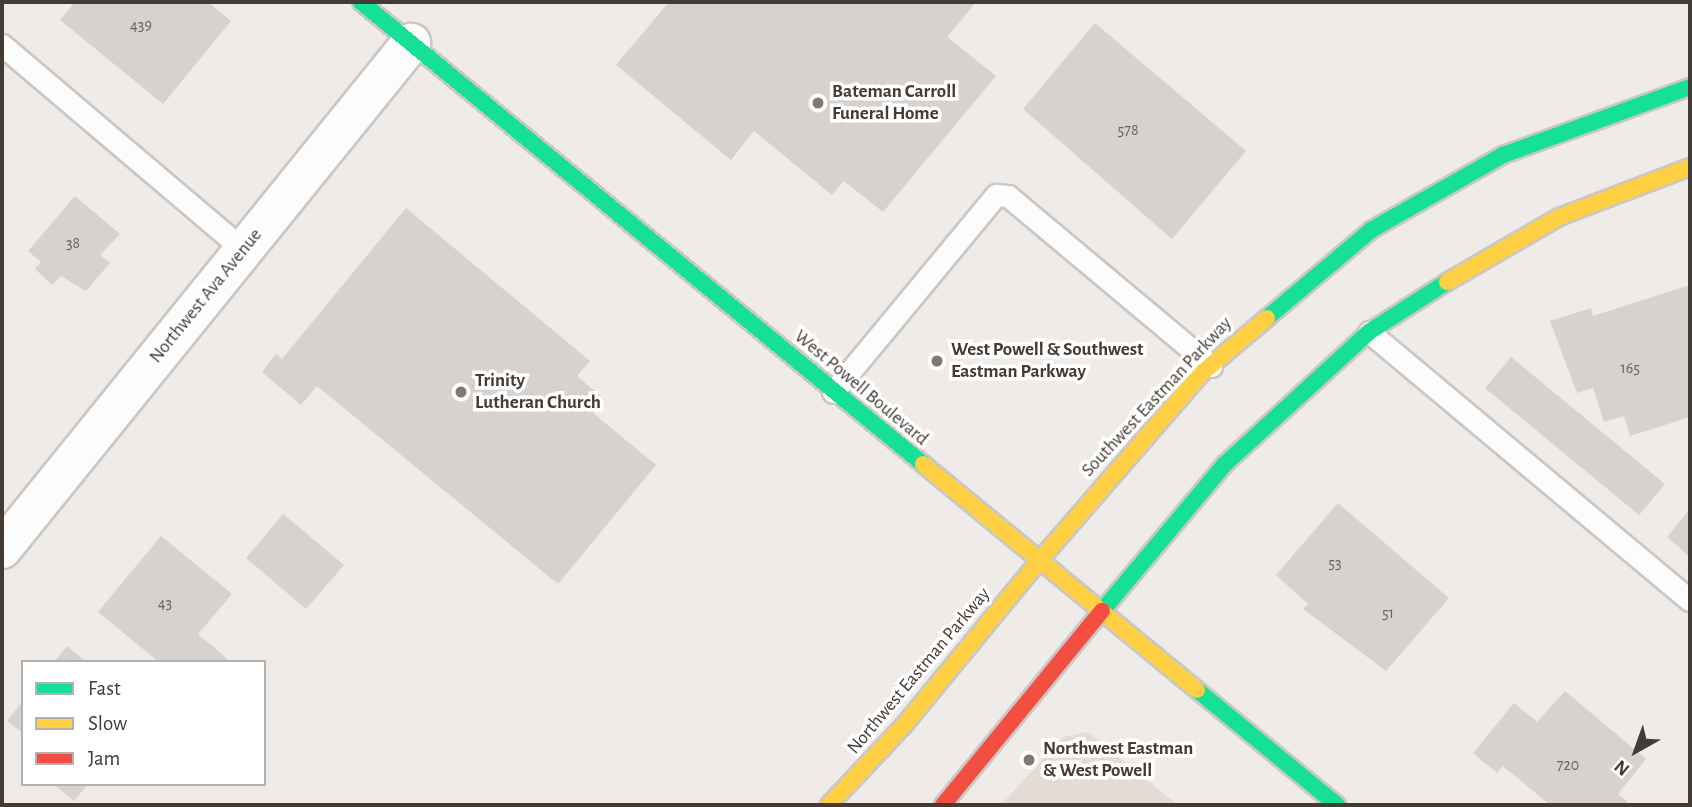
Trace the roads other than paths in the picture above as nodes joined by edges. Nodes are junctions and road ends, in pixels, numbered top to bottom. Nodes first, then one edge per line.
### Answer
1 (361, 2) edge
2 (411, 43) junction
3 (2, 46) edge
4 (1690, 87) edge
5 (1690, 167) edge
6 (244, 250) junction
7 (1369, 332) junction
8 (1210, 366) junction
9 (833, 392) junction
10 (2, 549) edge
11 (1038, 561) junction
12 (1690, 600) edge
13 (1102, 611) junction
14 (829, 805) edge
15 (943, 805) edge
16 (1337, 805) edge

1 - 2 main road, West Powell Boulevard
2 - 6 street, Northwest Ava Avenue
2 - 9 main road, West Powell Boulevard
3 - 6 lane
4 - 8 main road, Southwest Eastman Parkway
5 - 7 main road
6 - 10 street, Northwest Ava Avenue
7 - 12 lane
7 - 13 main road
8 - 9 lane
8 - 11 main road, Southwest Eastman Parkway
9 - 11 main road, West Powell Boulevard
11 - 13 main road, West Powell Boulevard
11 - 14 main road, Northwest Eastman Parkway
13 - 15 main road
13 - 16 main road, West Powell Boulevard

